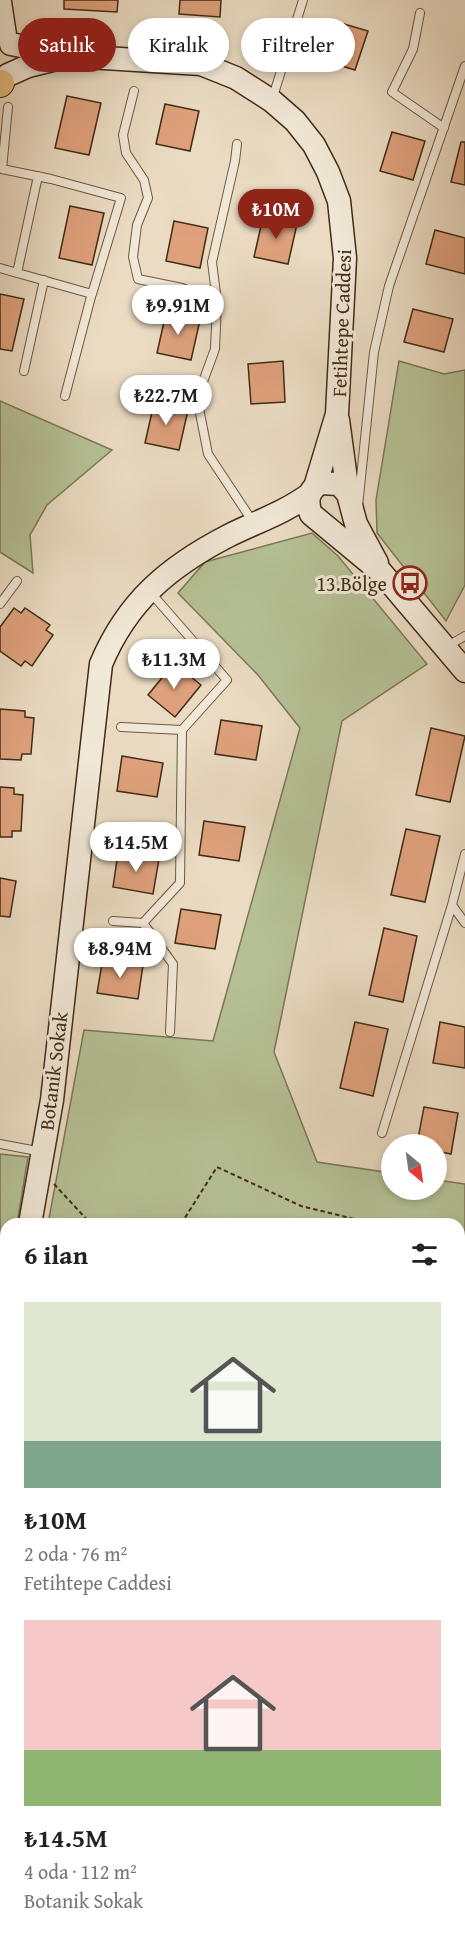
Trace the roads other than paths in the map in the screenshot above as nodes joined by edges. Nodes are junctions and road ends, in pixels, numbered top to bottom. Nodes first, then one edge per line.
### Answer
1 (303, 0) edge
2 (0, 2) edge
3 (420, 13) dead end
4 (6, 36) edge
5 (116, 59) edge
6 (465, 66) edge
7 (29, 72) edge
8 (3, 87) edge
9 (134, 91) dead end
10 (272, 101) junction
11 (444, 128) junction
12 (237, 144) dead end
13 (38, 176) junction
14 (0, 268) edge
15 (17, 273) junction
16 (44, 280) junction
17 (92, 293) junction
18 (217, 302) junction
19 (24, 371) dead end
20 (65, 396) dead end
21 (337, 414) junction
22 (312, 490) junction
23 (349, 497) junction
24 (319, 521) junction
25 (356, 524) junction
26 (254, 525) junction
27 (381, 572) junction
28 (17, 582) dead end
29 (149, 590) junction
30 (0, 604) edge
31 (465, 636) edge
32 (446, 648) junction
33 (465, 671) edge
34 (121, 727) dead end
35 (182, 730) junction
36 (465, 854) edge
37 (452, 905) junction
38 (113, 921) dead end
39 (143, 923) junction
40 (465, 923) edge
41 (171, 1032) dead end
42 (382, 1133) dead end
43 (0, 1144) edge
44 (42, 1152) junction
45 (31, 1218) edge

1 - 10 lane
2 - 4 main road
3 - 11 lane
4 - 8 main road
5 - 10 main road, Fetihtepe Caddesi
6 - 11 lane
7 - 8 main road, Fetihtepe Caddesi
8 - 13 lane
9 - 18 lane
10 - 21 main road, Fetihtepe Caddesi
11 - 25 lane
12 - 18 lane
13 - 15 lane
13 - 17 lane
14 - 15 lane
15 - 16 lane
16 - 17 lane
16 - 19 lane
17 - 20 lane
18 - 26 lane
21 - 22 main road, Fetihtepe Caddesi
21 - 23 main road
22 - 23 main road
22 - 24 main road
22 - 26 main road, Botanik Sokak
23 - 24 main road
23 - 25 main road
24 - 26 main road, Botanik Sokak
24 - 27 main road
25 - 27 main road
26 - 29 main road, Botanik Sokak
27 - 32 main road
28 - 30 lane
29 - 35 lane
29 - 44 main road, Botanik Sokak
31 - 32 lane
32 - 33 main road
34 - 35 lane
35 - 39 lane
36 - 37 lane
37 - 40 lane
37 - 42 lane
38 - 39 lane
39 - 41 lane
43 - 44 lane
44 - 45 main road, Botanik Sokak

